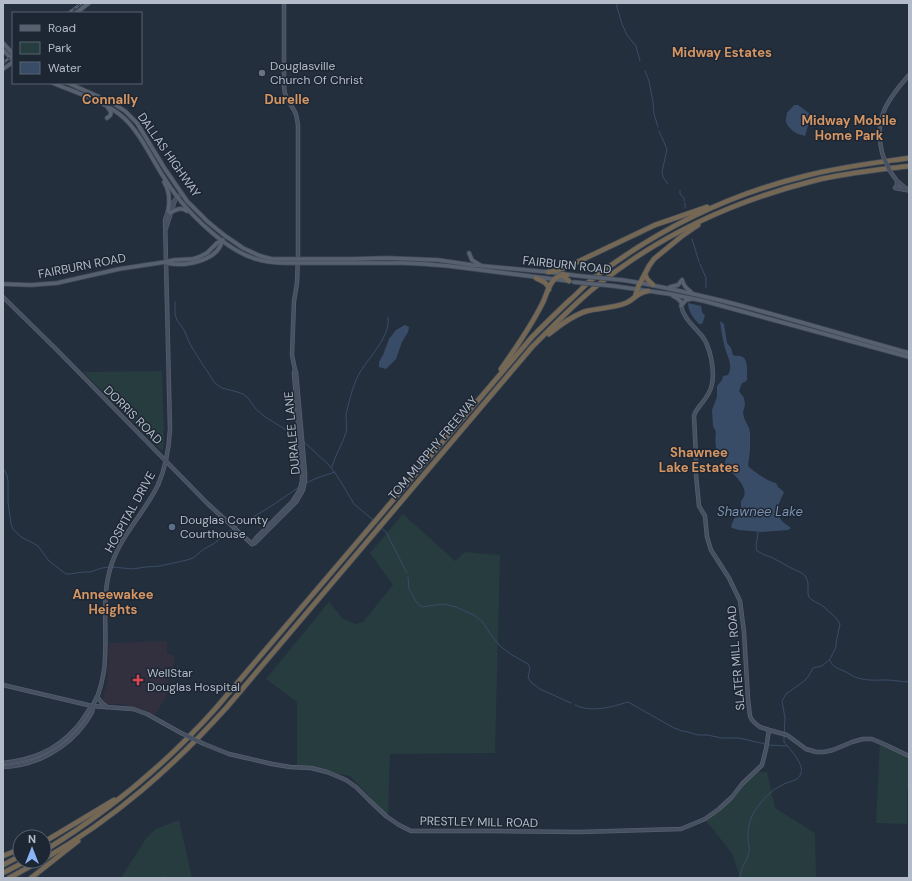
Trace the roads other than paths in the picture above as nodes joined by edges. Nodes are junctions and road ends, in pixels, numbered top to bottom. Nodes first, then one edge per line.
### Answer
1 (89, 3) edge
2 (284, 3) edge
3 (77, 12) edge
4 (3, 43) edge
5 (3, 50) edge
6 (12, 53) edge
7 (12, 62) edge
8 (3, 69) edge
9 (909, 75) edge
10 (56, 84) edge
11 (69, 84) edge
12 (71, 84) edge
13 (76, 84) edge
14 (79, 88) junction
15 (68, 89) junction
16 (106, 106) junction
17 (108, 118) dead end
18 (148, 151) junction
19 (909, 158) edge
20 (909, 166) edge
21 (897, 181) junction
22 (908, 190) edge
23 (181, 194) junction
24 (176, 198) junction
25 (724, 202) junction
26 (724, 210) junction
27 (169, 212) junction
28 (190, 212) junction
29 (226, 236) junction
30 (222, 241) junction
31 (469, 253) dead end
32 (298, 261) junction
33 (165, 262) junction
34 (483, 266) junction
35 (569, 266) junction
36 (548, 272) junction
37 (564, 274) junction
38 (645, 274) junction
39 (536, 278) junction
40 (554, 280) junction
41 (571, 282) junction
42 (640, 283) junction
43 (3, 284) edge
44 (653, 285) junction
45 (667, 288) junction
46 (549, 289) junction
47 (637, 289) junction
48 (680, 290) junction
49 (648, 291) junction
50 (670, 294) junction
51 (694, 294) junction
52 (680, 296) junction
53 (3, 297) edge
54 (635, 297) junction
55 (697, 299) junction
56 (681, 304) junction
57 (787, 324) junction
58 (808, 324) junction
59 (532, 347) junction
60 (909, 353) edge
61 (909, 357) edge
62 (483, 395) junction
63 (166, 461) junction
64 (252, 544) joint
65 (3, 685) edge
66 (97, 697) junction
67 (80, 704) junction
68 (92, 706) junction
69 (108, 707) junction
70 (87, 713) junction
71 (769, 730) junction
72 (909, 756) edge
73 (3, 763) edge
74 (3, 768) edge
75 (134, 788) junction
76 (88, 831) junction
77 (57, 834) junction
78 (52, 836) edge
79 (52, 837) edge
80 (52, 846) edge
81 (52, 854) edge
82 (12, 860) edge
83 (3, 865) edge
84 (12, 868) edge
85 (25, 869) edge
86 (3, 873) edge
87 (9, 878) edge
88 (31, 878) edge

1 - 3 main road
2 - 32 street, DURALEE LANE
4 - 6 main road
5 - 7 main road
7 - 8 main road
9 - 21 street, bridge
10 - 15 main road, DALLAS HIGHWAY
11 - 15 main road
12 - 14 main road, DALLAS HIGHWAY
13 - 14 main road
14 - 23 main road, DALLAS HIGHWAY
15 - 16 main road, DALLAS HIGHWAY
16 - 17 main road
16 - 18 main road, DALLAS HIGHWAY
18 - 24 main road, DALLAS HIGHWAY
18 - 27 main road
19 - 25 highway, TOM MURPHY FREEWAY
20 - 26 highway, TOM MURPHY FREEWAY
21 - 22 street
21 - 22 street
23 - 24 street, HOSPITAL DRIVE
23 - 29 main road, DALLAS HIGHWAY
24 - 27 street, HOSPITAL DRIVE
24 - 28 main road, DALLAS HIGHWAY
25 - 35 highway
25 - 62 highway, TOM MURPHY FREEWAY
26 - 38 highway
26 - 59 highway, TOM MURPHY FREEWAY
27 - 28 main road
27 - 33 street, HOSPITAL DRIVE
28 - 30 main road, DALLAS HIGHWAY
29 - 30 main road, FAIRBURN ROAD
29 - 32 main road, FAIRBURN ROAD
30 - 32 main road, FAIRBURN ROAD
30 - 33 main road, FAIRBURN ROAD
31 - 34 main road
32 - 34 main road, FAIRBURN ROAD
32 - 39 main road, FAIRBURN ROAD
32 - 64 street, DURALEE LANE
33 - 43 main road, FAIRBURN ROAD
33 - 63 street, HOSPITAL DRIVE
34 - 36 main road, FAIRBURN ROAD
35 - 36 highway
35 - 37 highway
36 - 37 main road, FAIRBURN ROAD
37 - 40 highway
37 - 41 highway
37 - 42 main road, FAIRBURN ROAD, bridge
38 - 42 highway
38 - 44 highway
39 - 40 main road, FAIRBURN ROAD
39 - 46 highway
40 - 41 main road, FAIRBURN ROAD
40 - 46 highway
41 - 47 main road, FAIRBURN ROAD, bridge
42 - 44 main road, FAIRBURN ROAD
42 - 47 highway
44 - 45 main road, FAIRBURN ROAD
45 - 48 main road, FAIRBURN ROAD
45 - 51 main road
46 - 62 highway
47 - 49 main road, FAIRBURN ROAD
47 - 54 highway
48 - 51 main road, FAIRBURN ROAD
48 - 52 street
49 - 50 main road, FAIRBURN ROAD
49 - 54 highway
50 - 52 main road, FAIRBURN ROAD
50 - 56 main road
51 - 58 main road, FAIRBURN ROAD
52 - 55 main road, FAIRBURN ROAD
52 - 56 street
53 - 63 street, DORRIS ROAD
54 - 59 highway
55 - 56 main road
55 - 57 main road, FAIRBURN ROAD
56 - 71 street, SLATER MILL ROAD
57 - 58 main road
57 - 61 main road, FAIRBURN ROAD
58 - 60 main road, FAIRBURN ROAD
59 - 76 highway, TOM MURPHY FREEWAY
62 - 75 highway, TOM MURPHY FREEWAY
63 - 64 street, DORRIS ROAD
63 - 66 street, HOSPITAL DRIVE
65 - 67 street, PRESTLEY MILL ROAD
66 - 68 street, HOSPITAL DRIVE
66 - 69 street
67 - 68 street, PRESTLEY MILL ROAD
67 - 70 street
68 - 69 street, PRESTLEY MILL ROAD
68 - 70 street, HOSPITAL DRIVE
68 - 74 street, HOSPITAL DRIVE
69 - 71 street, PRESTLEY MILL ROAD, bridge
70 - 73 street, HOSPITAL DRIVE
71 - 72 street, SLATER MILL ROAD
75 - 77 highway
75 - 80 highway, TOM MURPHY FREEWAY
76 - 81 highway, TOM MURPHY FREEWAY
76 - 88 highway
77 - 78 highway
77 - 79 highway
82 - 83 highway
84 - 86 highway
85 - 87 highway

